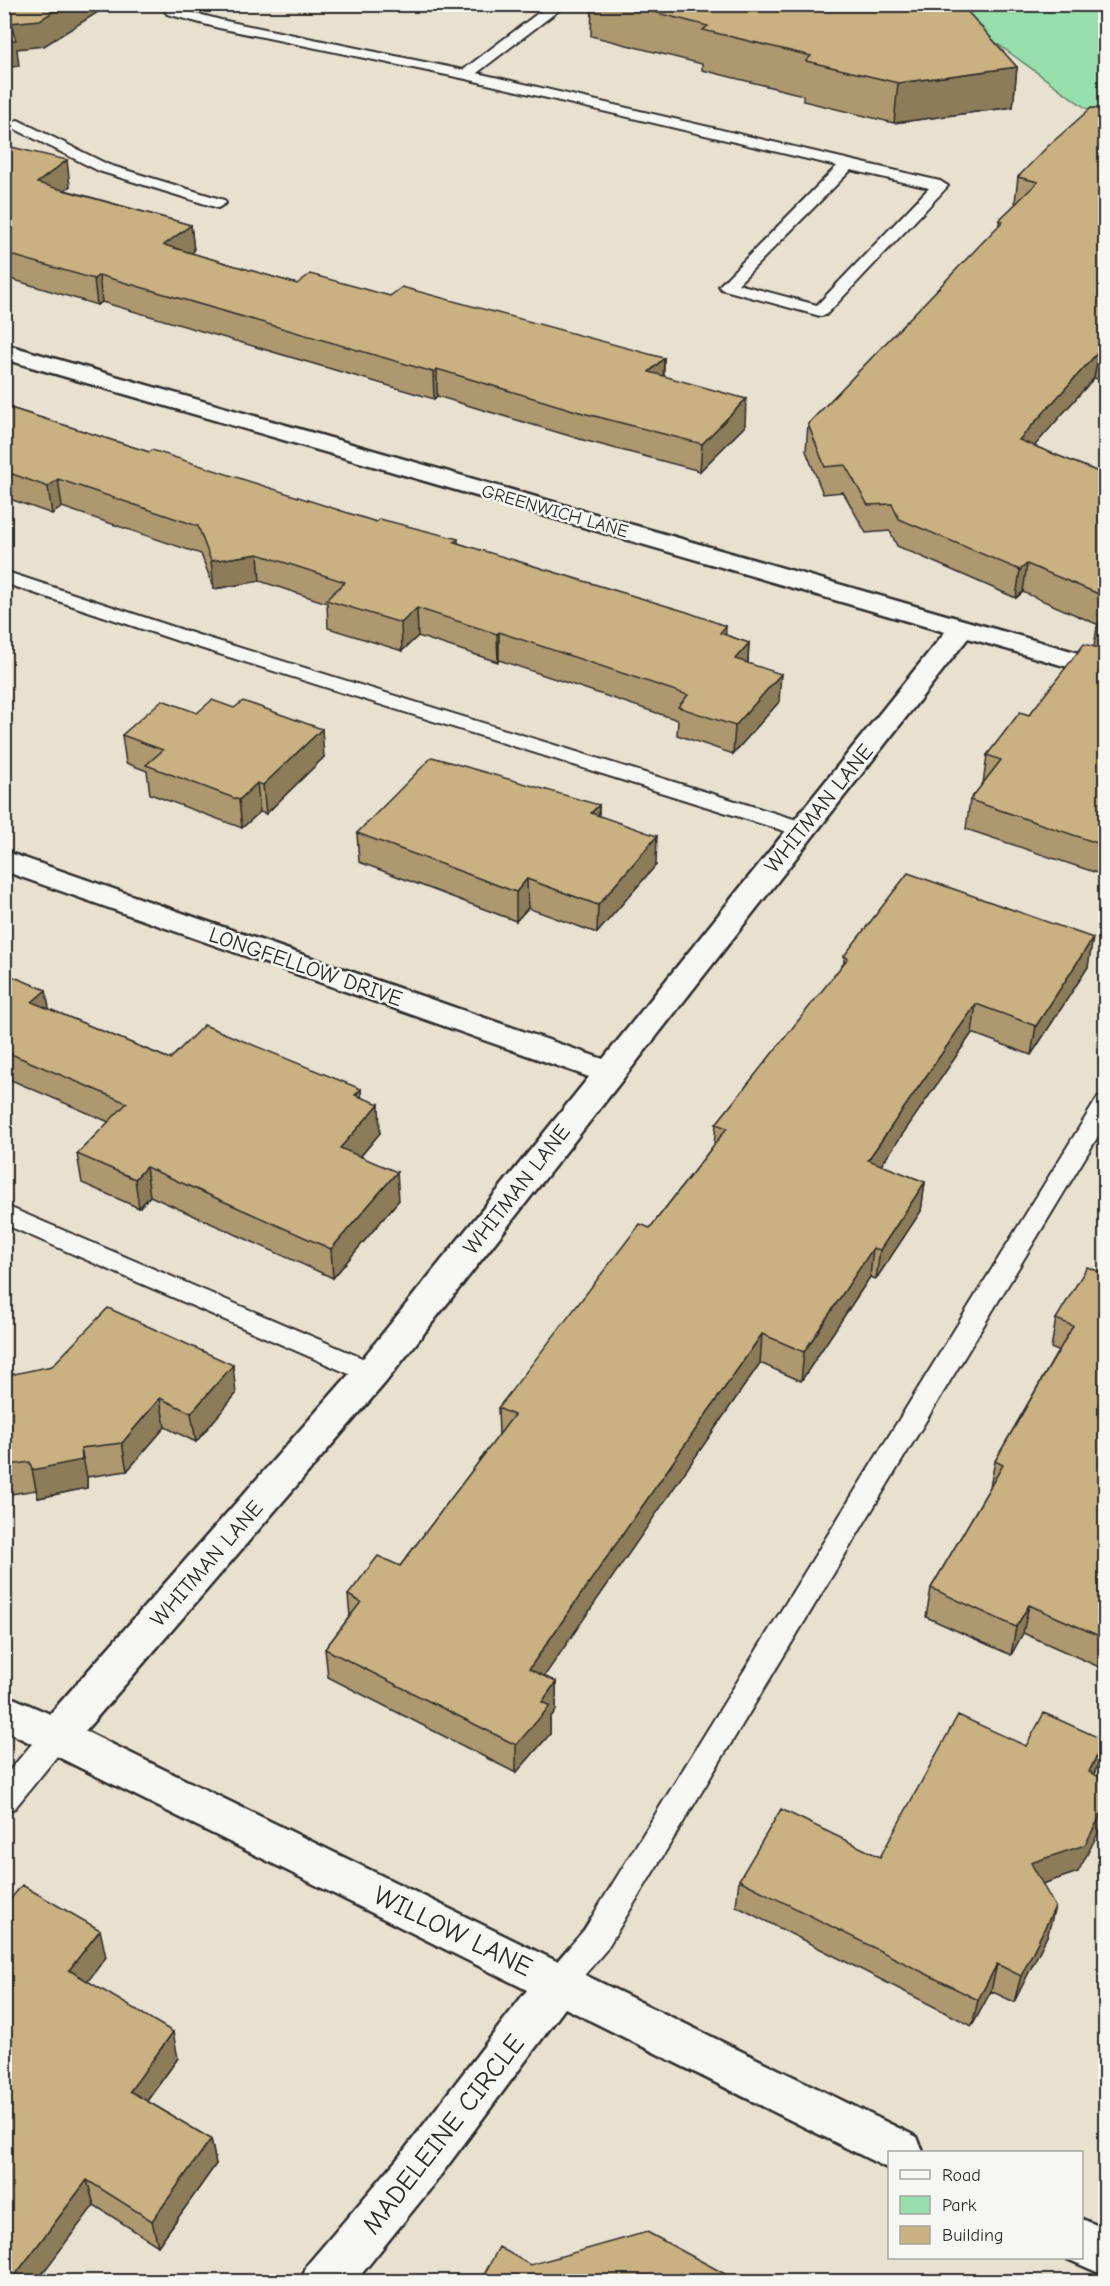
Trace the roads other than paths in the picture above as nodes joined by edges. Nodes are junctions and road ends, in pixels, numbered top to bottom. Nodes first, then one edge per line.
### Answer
1 (182, 4) edge
2 (560, 4) edge
3 (466, 75) junction
4 (18, 125) dead end
5 (848, 164) junction
6 (218, 203) dead end
7 (4, 351) edge
8 (4, 577) edge
9 (961, 629) junction
10 (1106, 670) edge
11 (802, 829) junction
12 (4, 860) edge
13 (608, 1072) junction
14 (1106, 1103) edge
15 (4, 1214) edge
16 (372, 1373) junction
17 (4, 1711) edge
18 (56, 1736) junction
19 (4, 1800) edge
20 (558, 1983) junction
21 (899, 2151) edge
22 (1083, 2242) edge
23 (1106, 2253) edge
24 (324, 2282) edge

1 - 3 lane
2 - 3 lane
3 - 5 lane
4 - 6 lane
5 - 5 lane
7 - 9 street, GREENWICH LANE
8 - 11 lane
9 - 10 street, GREENWICH LANE
9 - 11 street, WHITMAN LANE
11 - 13 street, WHITMAN LANE
12 - 13 street, LONGFELLOW DRIVE
13 - 16 street, WHITMAN LANE
14 - 20 lane
15 - 16 lane
16 - 18 street, WHITMAN LANE
17 - 18 street, WILLOW LANE
18 - 19 lane
18 - 20 street, WILLOW LANE
20 - 21 street, WILLOW LANE
20 - 24 street, MADELEINE CIRCLE
22 - 23 street

